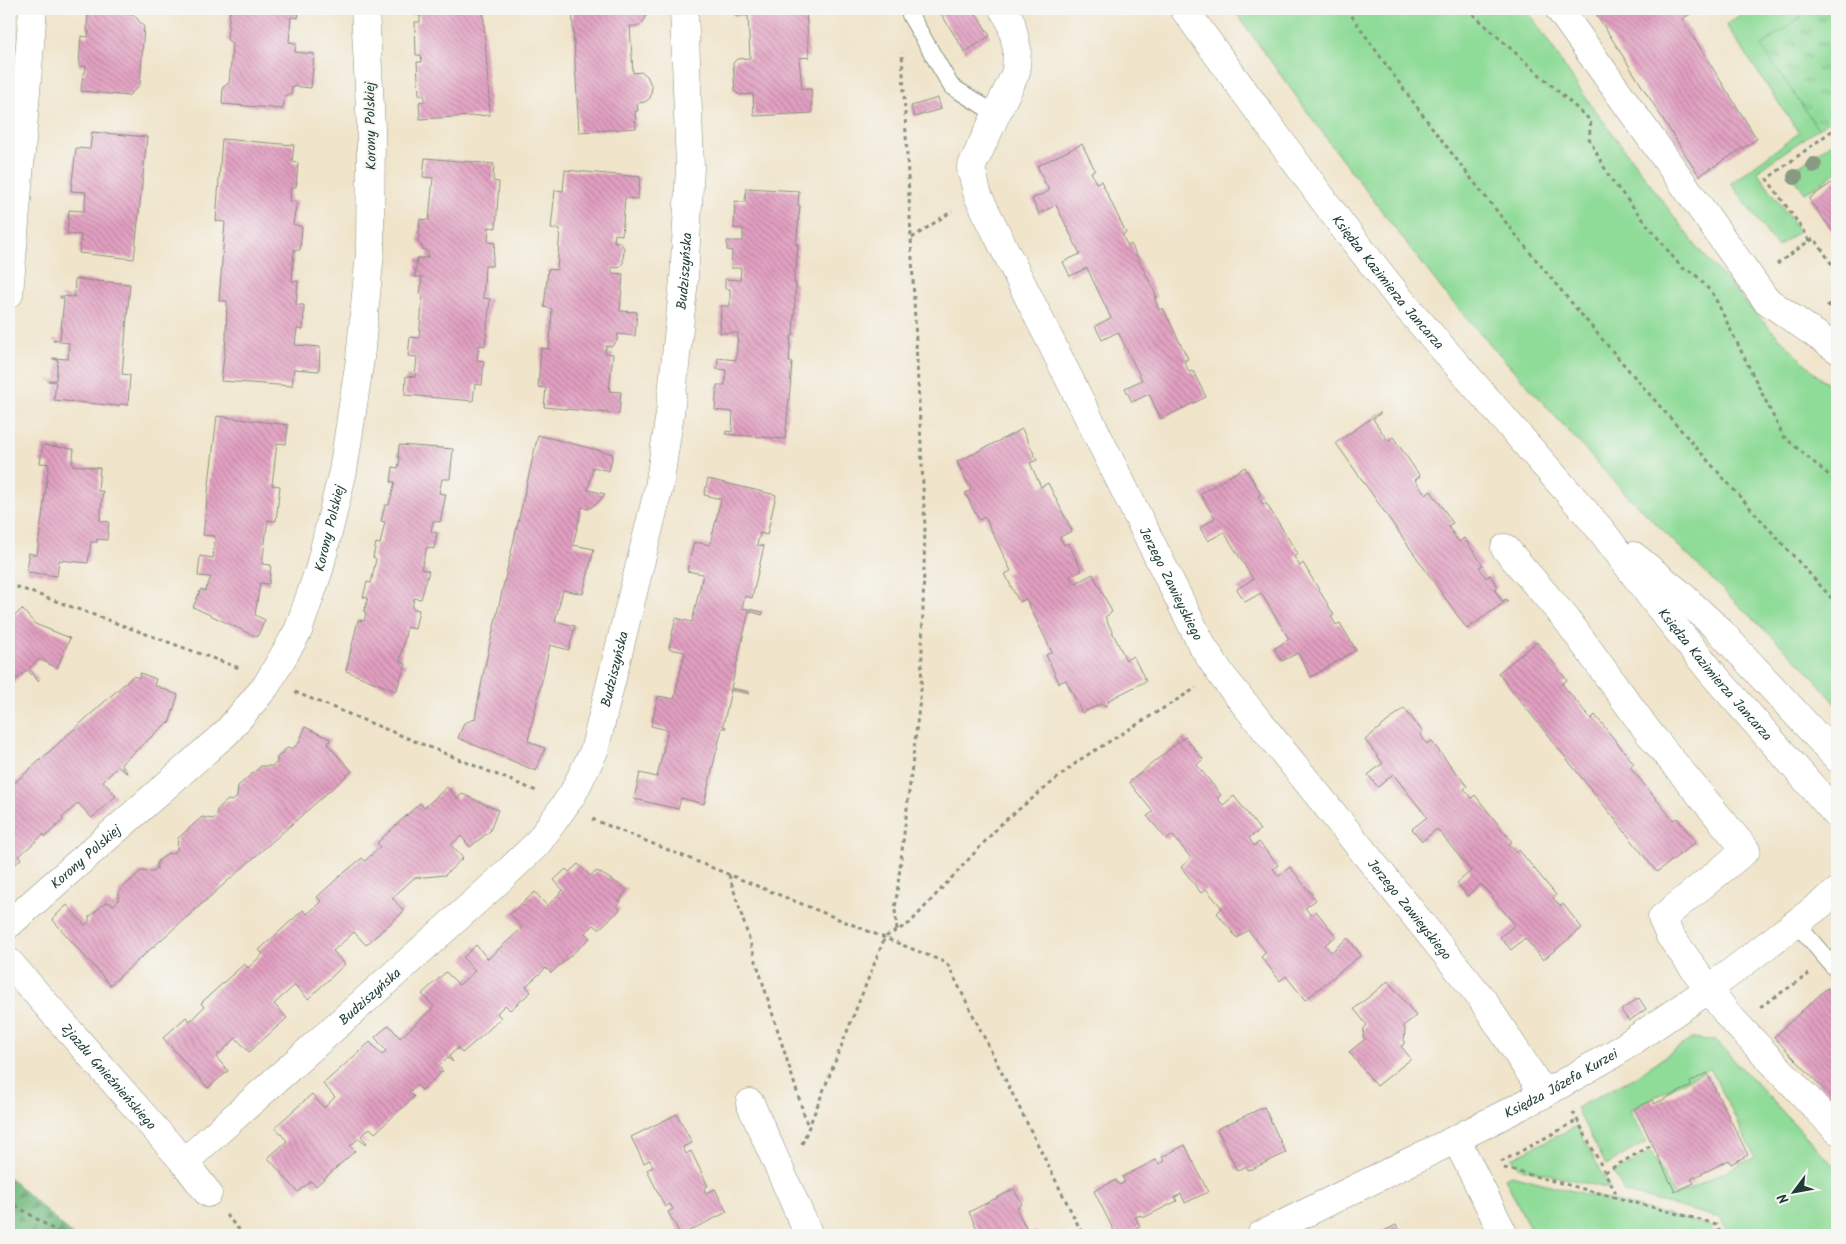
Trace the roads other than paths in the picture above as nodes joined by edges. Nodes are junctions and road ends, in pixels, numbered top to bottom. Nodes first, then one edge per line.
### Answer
1 (33, 9) edge
2 (365, 9) edge
3 (684, 9) edge
4 (1003, 9) edge
5 (1559, 9) edge
6 (1188, 12) edge
7 (910, 15) dead end
8 (996, 114) junction
9 (9, 294) edge
10 (1837, 349) edge
11 (1601, 530) junction
12 (1505, 548) dead end
13 (1837, 758) edge
14 (1837, 815) edge
15 (1837, 892) edge
16 (1796, 923) junction
17 (9, 924) edge
18 (9, 962) edge
19 (1833, 966) edge
20 (1709, 989) junction
21 (1552, 1090) junction
22 (750, 1103) dead end
23 (1837, 1130) edge
24 (1456, 1139) junction
25 (184, 1162) junction
26 (208, 1193) dead end
27 (1273, 1232) edge
28 (809, 1235) edge
29 (1504, 1235) edge

1 - 9 street
2 - 17 street, Korony Polskiej
3 - 25 street, Budziszyńska
4 - 8 street, Jerzego Zawieyskiego
5 - 10 street
6 - 11 street, Księdza Kazimierza Jancarza
7 - 8 lane
8 - 21 street, Jerzego Zawieyskiego
11 - 13 street, Księdza Kazimierza Jancarza
11 - 14 street, Księdza Kazimierza Jancarza
12 - 20 street
15 - 16 street, Księdza Józefa Kurzei
16 - 19 lane
16 - 20 street, Księdza Józefa Kurzei
18 - 25 street, Zjazdu Gnieźnieńskiego
20 - 21 street, Księdza Józefa Kurzei
20 - 23 street
21 - 24 street, Księdza Józefa Kurzei
22 - 28 street
24 - 27 street, Księdza Józefa Kurzei
24 - 29 street
25 - 26 street, Zjazdu Gnieźnieńskiego

